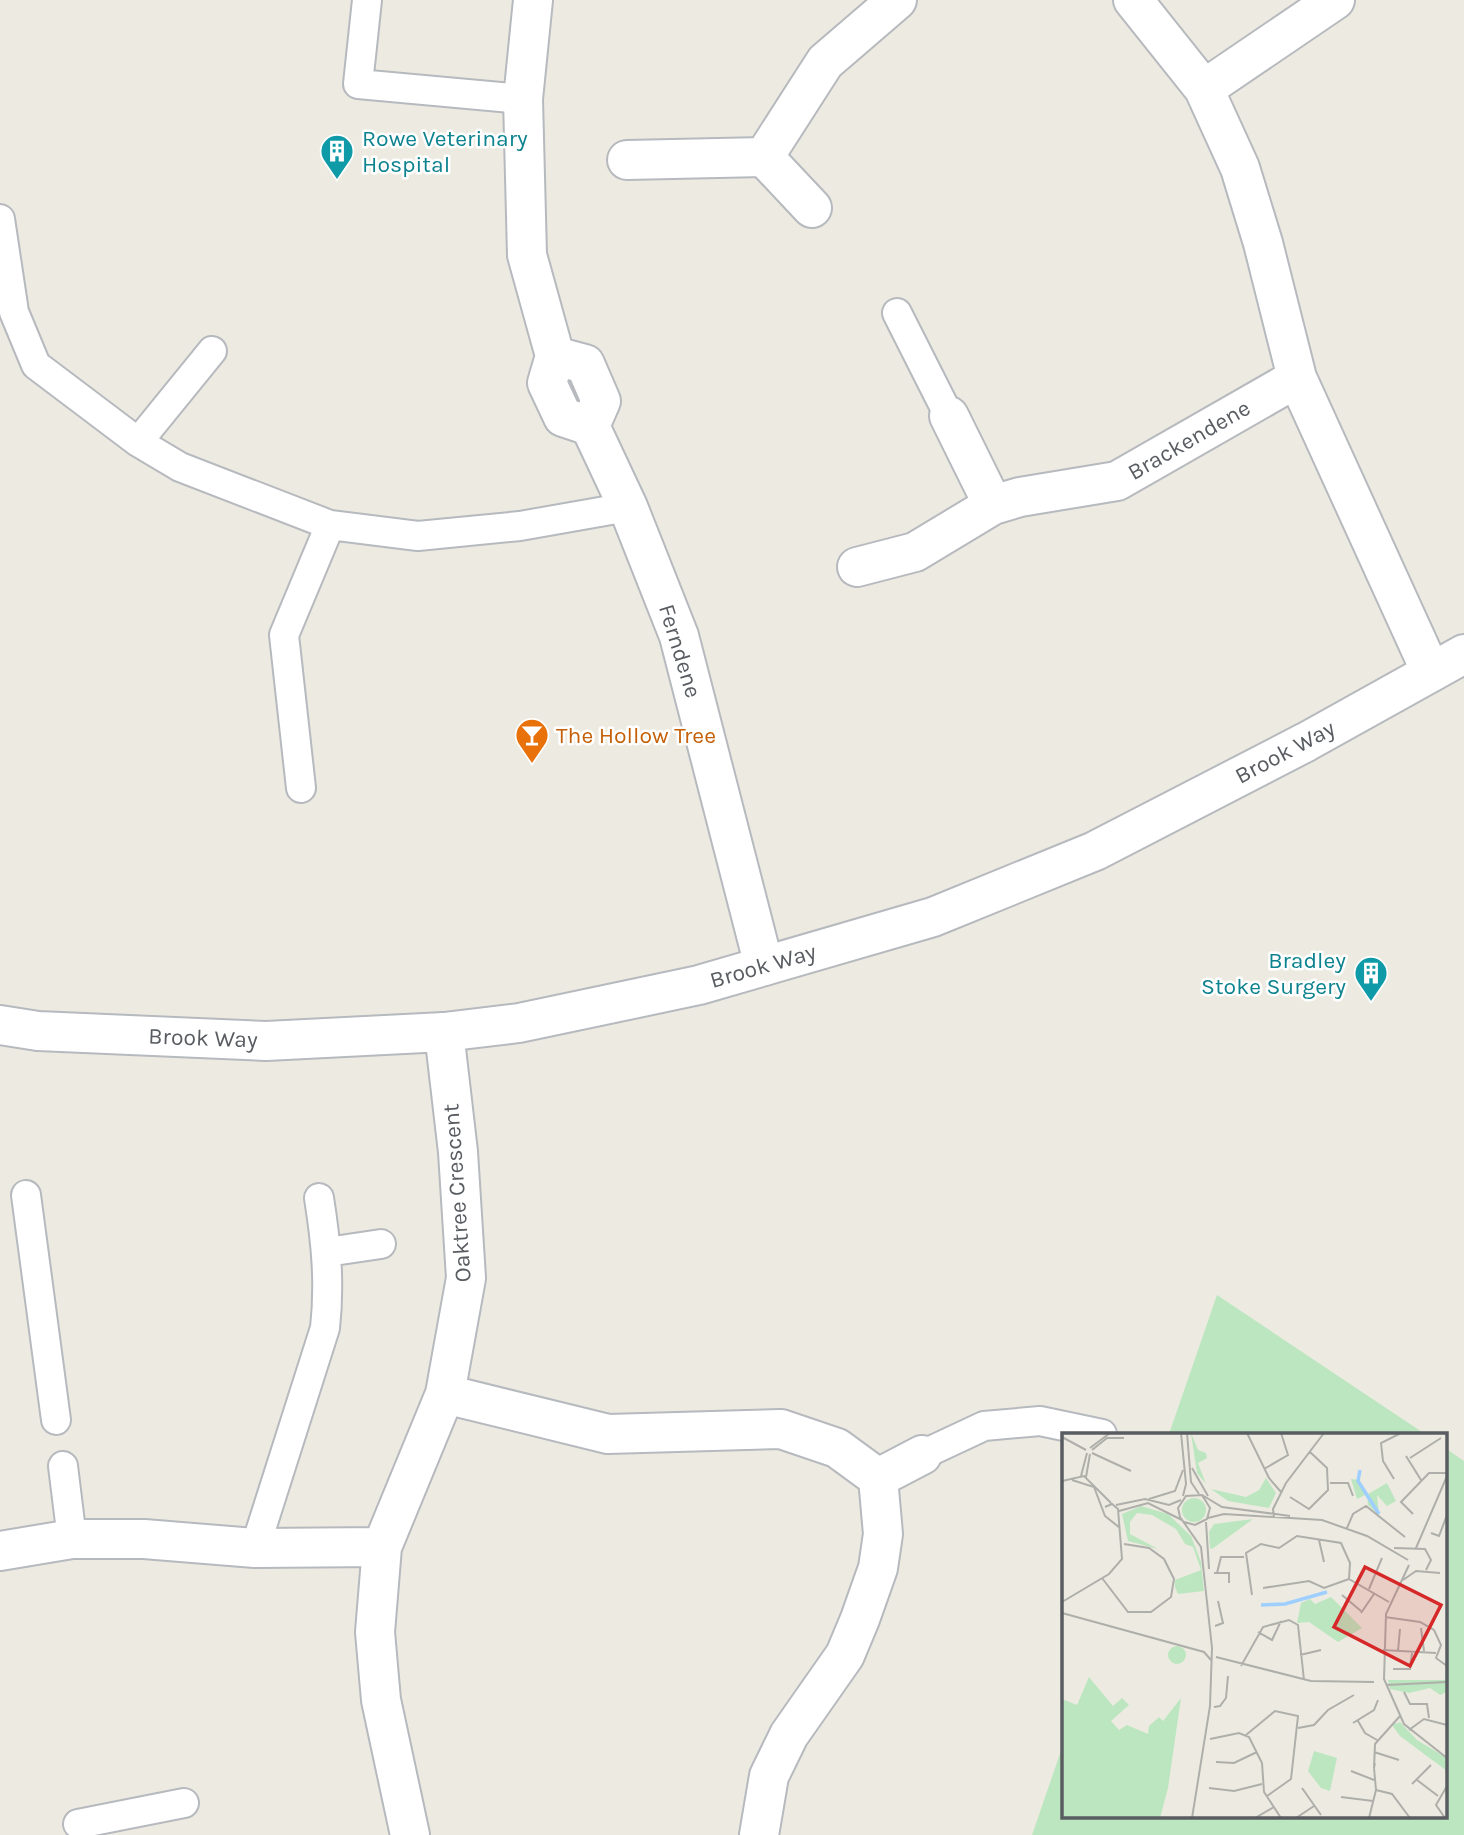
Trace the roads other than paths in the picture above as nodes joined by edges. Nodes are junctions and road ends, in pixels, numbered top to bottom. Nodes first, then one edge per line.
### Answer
1 (367, 0) edge
2 (533, 0) edge
3 (897, 0) edge
4 (1133, 0) edge
5 (1335, 0) edge
6 (1204, 89) junction
7 (523, 99) junction
8 (764, 157) junction
9 (626, 160) dead end
10 (812, 208) dead end
11 (0, 219) edge
12 (897, 313) dead end
13 (212, 351) dead end
14 (1297, 378) junction
15 (949, 416) joint
16 (138, 442) junction
17 (993, 505) junction
18 (628, 507) junction
19 (330, 525) junction
20 (857, 567) dead end
21 (1464, 654) edge
22 (1431, 672) junction
23 (300, 788) dead end
24 (765, 967) junction
25 (0, 1025) edge
26 (444, 1032) junction
27 (26, 1195) dead end
28 (319, 1198) dead end
29 (381, 1244) dead end
30 (327, 1252) junction
31 (445, 1394) junction
32 (56, 1420) dead end
33 (1097, 1433) edge
34 (922, 1455) joint
35 (63, 1466) dead end
36 (878, 1478) junction
37 (72, 1539) junction
38 (382, 1547) junction
39 (255, 1548) junction
40 (0, 1550) edge
41 (184, 1803) dead end
42 (78, 1824) dead end
43 (410, 1835) edge
44 (759, 1835) edge

1 - 7 lane
2 - 7 street, Ferndene
3 - 8 street
4 - 6 street
5 - 6 street
6 - 14 street
7 - 18 street, Ferndene
8 - 9 street
8 - 10 street
11 - 16 lane
12 - 15 lane
13 - 16 lane
14 - 17 street, Brackendene
14 - 22 street
15 - 17 street
16 - 19 lane
17 - 20 street, Brackendene
18 - 19 lane
18 - 24 street, Ferndene
19 - 23 lane
21 - 22 street, Brook Way
22 - 24 street, Brook Way
24 - 26 street, Brook Way
25 - 26 street, Brook Way
26 - 31 street, Oaktree Crescent
27 - 32 lane
28 - 30 lane
29 - 30 lane
30 - 39 lane
31 - 36 street
31 - 38 street, Oaktree Crescent
33 - 34 lane
34 - 36 street
35 - 37 lane
36 - 44 street
37 - 39 street
37 - 40 street
38 - 39 street
38 - 43 street, Oaktree Crescent
41 - 42 lane

